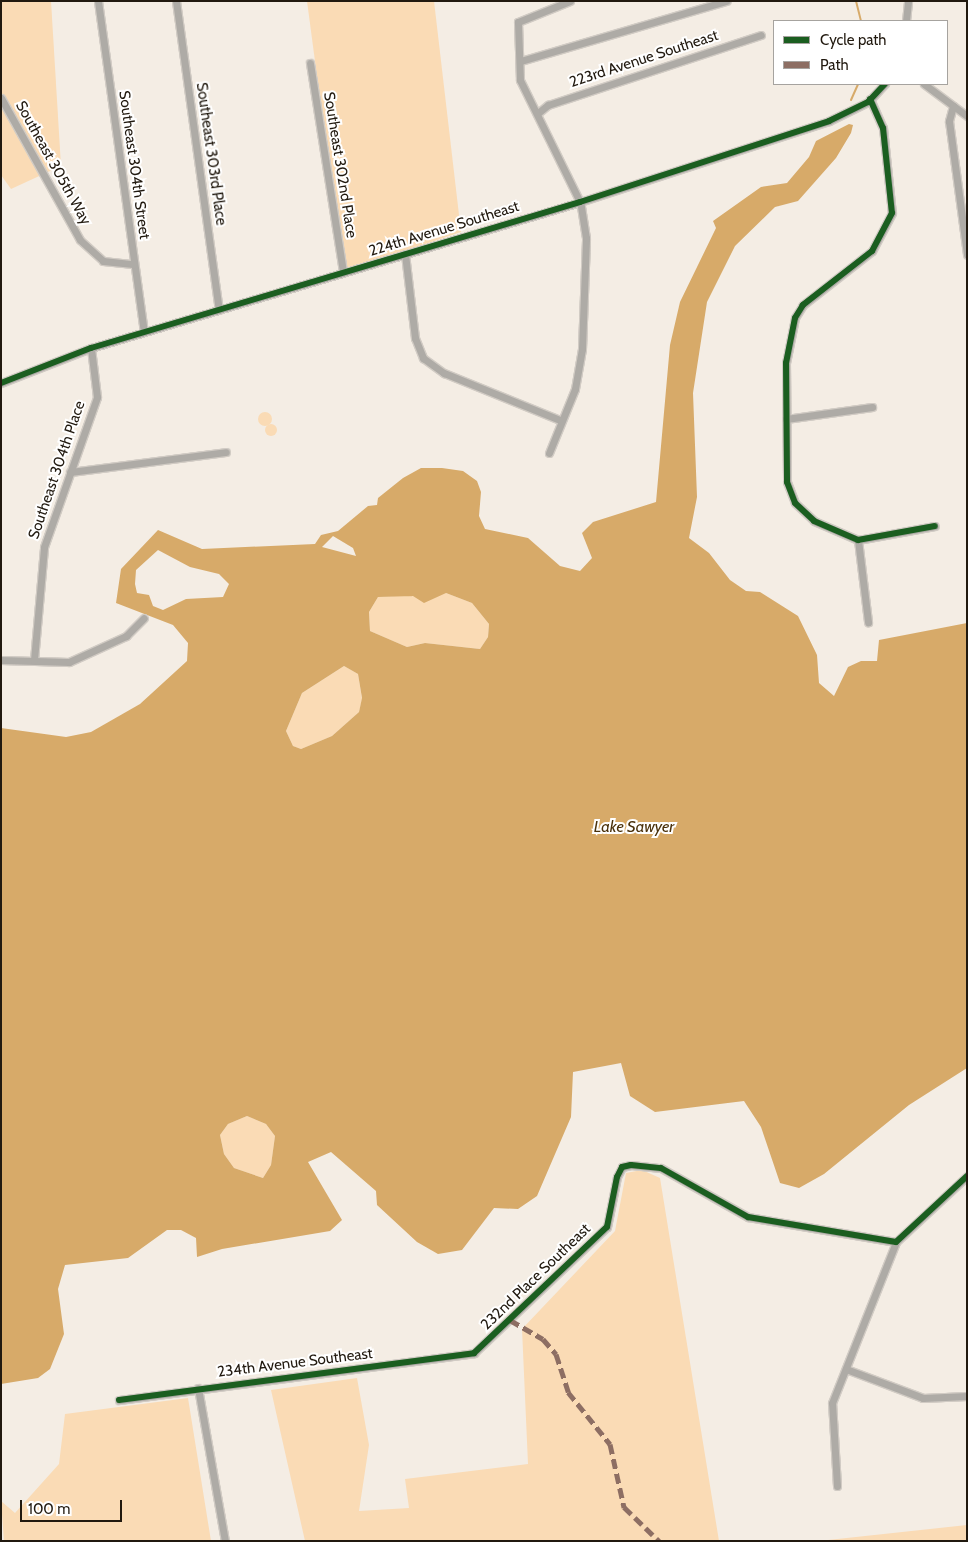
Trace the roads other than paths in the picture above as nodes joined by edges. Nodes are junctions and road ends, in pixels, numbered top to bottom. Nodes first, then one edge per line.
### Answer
1 (98, 1) edge
2 (176, 1) edge
3 (570, 1) edge
4 (726, 1) edge
5 (908, 1) edge
6 (906, 20) edge
7 (761, 35) dead end
8 (521, 61) junction
9 (310, 63) dead end
10 (884, 85) edge
11 (925, 85) edge
12 (1, 98) edge
13 (870, 99) junction
14 (953, 106) junction
15 (538, 113) junction
16 (967, 116) edge
17 (580, 202) junction
18 (405, 254) junction
19 (967, 255) edge
20 (133, 264) junction
21 (343, 272) junction
22 (219, 310) junction
23 (144, 332) junction
24 (91, 348) junction
25 (1, 383) edge
26 (872, 407) dead end
27 (786, 419) junction
28 (562, 421) junction
29 (226, 452) dead end
30 (549, 453) dead end
31 (70, 472) junction
32 (935, 526) dead end
33 (858, 540) junction
34 (144, 618) dead end
35 (868, 622) dead end
36 (1, 660) edge
37 (34, 660) junction
38 (967, 1176) edge
39 (896, 1242) junction
40 (474, 1354) joint
41 (846, 1369) junction
42 (198, 1388) junction
43 (967, 1396) edge
44 (119, 1400) dead end
45 (837, 1486) dead end
46 (225, 1541) edge

1 - 20 street, Southeast 304th Street
2 - 22 street, Southeast 303rd Place
3 - 8 street
4 - 8 street
5 - 6 street
7 - 15 street, 223rd Avenue Southeast
8 - 15 street
9 - 21 street, Southeast 302nd Place
10 - 13 street, 224th Avenue Southeast
11 - 14 street
12 - 20 street, Southeast 305th Way
13 - 17 street, 224th Avenue Southeast
13 - 27 street
14 - 16 street
14 - 19 street
15 - 17 street
17 - 18 street, 224th Avenue Southeast
17 - 28 street
18 - 21 street, 224th Avenue Southeast
18 - 28 street
20 - 23 street, Southeast 304th Street
21 - 22 street, 224th Avenue Southeast
22 - 23 street, 224th Avenue Southeast
23 - 24 street, 224th Avenue Southeast
24 - 25 street, 224th Avenue Southeast
24 - 31 street, Southeast 304th Place
26 - 27 street
27 - 33 street
28 - 30 street
29 - 31 street
31 - 37 street, Southeast 304th Place
32 - 33 street
33 - 35 street
34 - 37 street
36 - 37 street
38 - 39 street
39 - 40 street, 232nd Place Southeast
39 - 41 street
40 - 42 street, 234th Avenue Southeast
41 - 43 street
41 - 45 street
42 - 44 street, 234th Avenue Southeast
42 - 46 street

